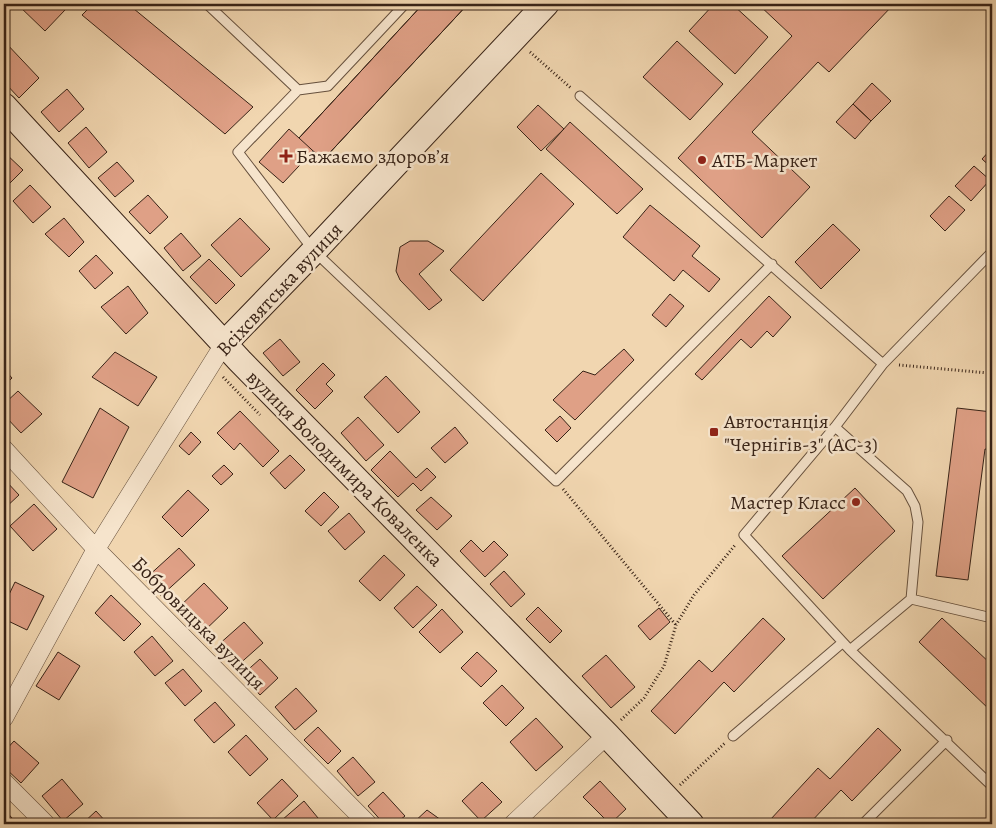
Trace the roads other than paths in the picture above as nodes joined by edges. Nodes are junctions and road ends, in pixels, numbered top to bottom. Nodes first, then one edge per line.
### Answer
1 (207, 4) edge
2 (405, 4) edge
3 (546, 4) edge
4 (298, 90) junction
5 (580, 96) dead end
6 (4, 106) edge
7 (314, 251) junction
8 (992, 252) edge
9 (772, 264) junction
10 (224, 344) junction
11 (883, 364) junction
12 (836, 427) junction
13 (4, 449) edge
14 (96, 549) junction
15 (911, 599) junction
16 (992, 618) edge
17 (842, 643) junction
18 (850, 650) junction
19 (4, 718) edge
20 (607, 735) junction
21 (733, 736) road end
22 (947, 740) junction
23 (4, 782) edge
24 (992, 786) edge
25 (46, 824) edge
26 (368, 824) edge
27 (513, 824) edge
28 (691, 824) edge
29 (863, 824) edge

1 - 4 lane
2 - 4 lane
3 - 7 street, Всіхсвятська вулиця
4 - 7 lane
5 - 9 lane
6 - 10 street, вулиця Володимира Коваленка
7 - 9 lane
7 - 10 street, Всіхсвятська вулиця
8 - 11 lane
9 - 11 lane
10 - 14 street, Всіхсвятська вулиця
10 - 20 street, вулиця Володимира Коваленка
11 - 12 lane
12 - 15 lane
12 - 17 lane
13 - 14 street, Бобровицька вулиця
14 - 19 street, Всіхсвятська вулиця
14 - 26 street, Бобровицька вулиця
15 - 16 lane
15 - 18 lane
17 - 18 lane
17 - 21 lane
18 - 22 lane
20 - 27 street
20 - 28 street, вулиця Володимира Коваленка
22 - 24 lane
22 - 29 lane
23 - 25 street

